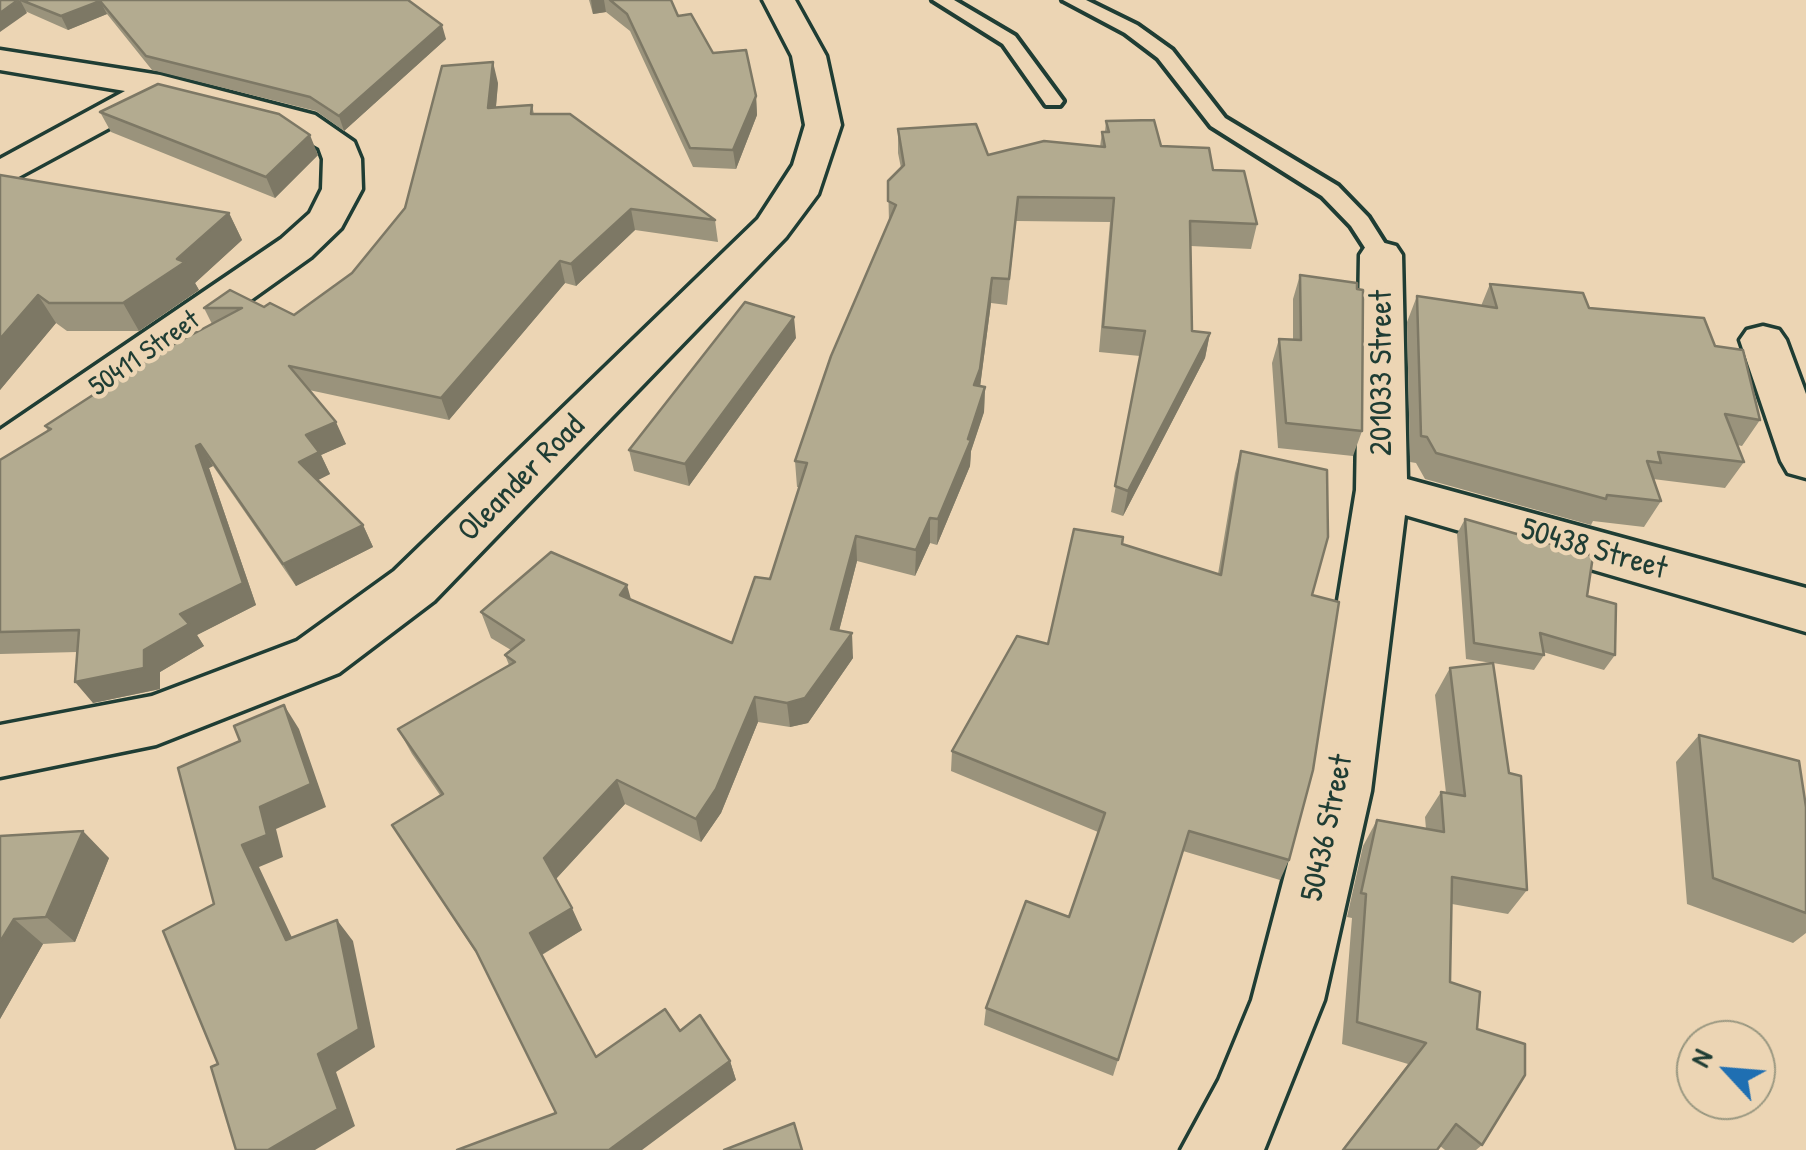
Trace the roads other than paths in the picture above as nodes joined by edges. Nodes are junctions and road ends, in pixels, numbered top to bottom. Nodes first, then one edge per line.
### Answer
1 (778, 0) edge
2 (942, 0) edge
3 (1072, 0) edge
4 (0, 60) edge
5 (160, 86) junction
6 (1053, 101) dead end
7 (0, 175) edge
8 (1381, 255) joint
9 (1763, 340) dead end
10 (0, 454) edge
11 (1806, 461) edge
12 (1382, 490) junction
13 (1806, 610) edge
14 (0, 751) edge
15 (1220, 1150) edge

1 - 14 street, Oleander Road
2 - 6 lane
3 - 8 lane
4 - 5 street, 50411 Street
5 - 7 street
5 - 10 street, 50411 Street
8 - 12 street, 201033 Street
9 - 11 street
12 - 13 street, 50438 Street
12 - 15 street, 50436 Street

